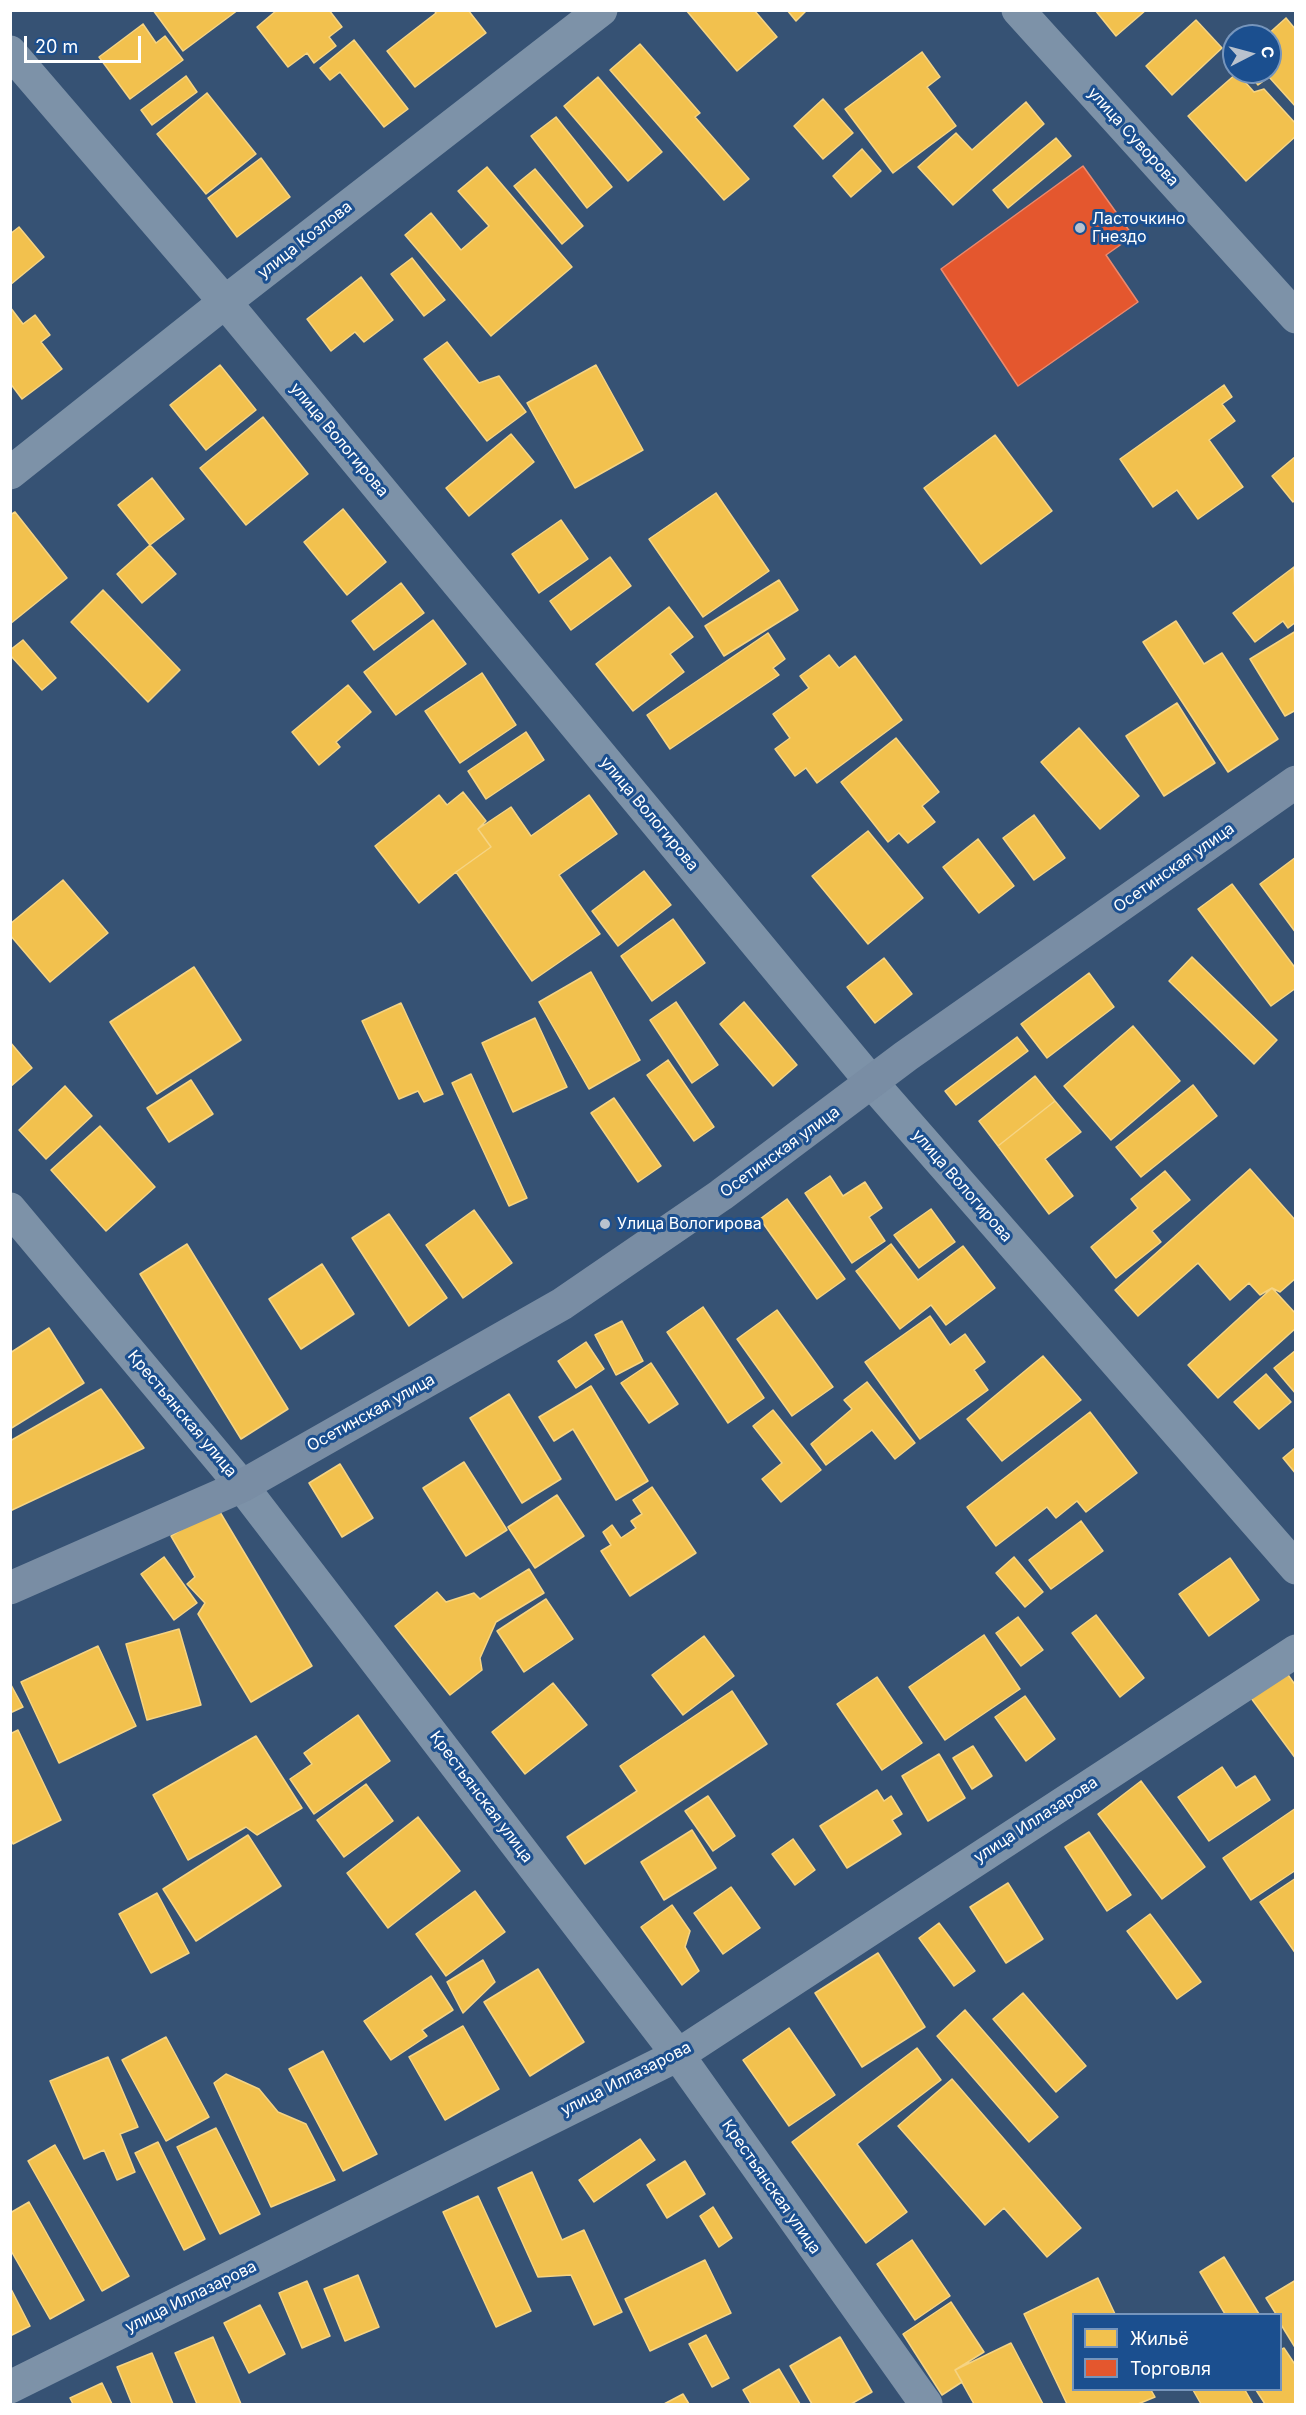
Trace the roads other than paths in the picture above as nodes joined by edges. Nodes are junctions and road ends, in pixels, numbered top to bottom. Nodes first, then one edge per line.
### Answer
1 (602, 10) edge
2 (1018, 10) edge
3 (10, 52) edge
4 (225, 302) junction
5 (1296, 317) edge
6 (10, 473) edge
7 (1296, 782) edge
8 (873, 1084) junction
9 (10, 1209) edge
10 (242, 1486) junction
11 (1296, 1569) edge
12 (10, 1588) edge
13 (1296, 1651) edge
14 (678, 2055) junction
15 (10, 2387) edge
16 (926, 2404) edge

1 - 4 street, улица Козлова
2 - 5 street, улица Суворова
3 - 4 street, улица Вологирова
4 - 6 street, улица Козлова
4 - 8 street, улица Вологирова
7 - 8 main road, Осетинская улица
8 - 10 main road, Осетинская улица
8 - 11 street, улица Вологирова
9 - 10 street, Крестьянская улица
10 - 12 main road, Осетинская улица
10 - 14 street, Крестьянская улица
13 - 14 street, улица Иллазарова
14 - 15 street, улица Иллазарова
14 - 16 street, Крестьянская улица

